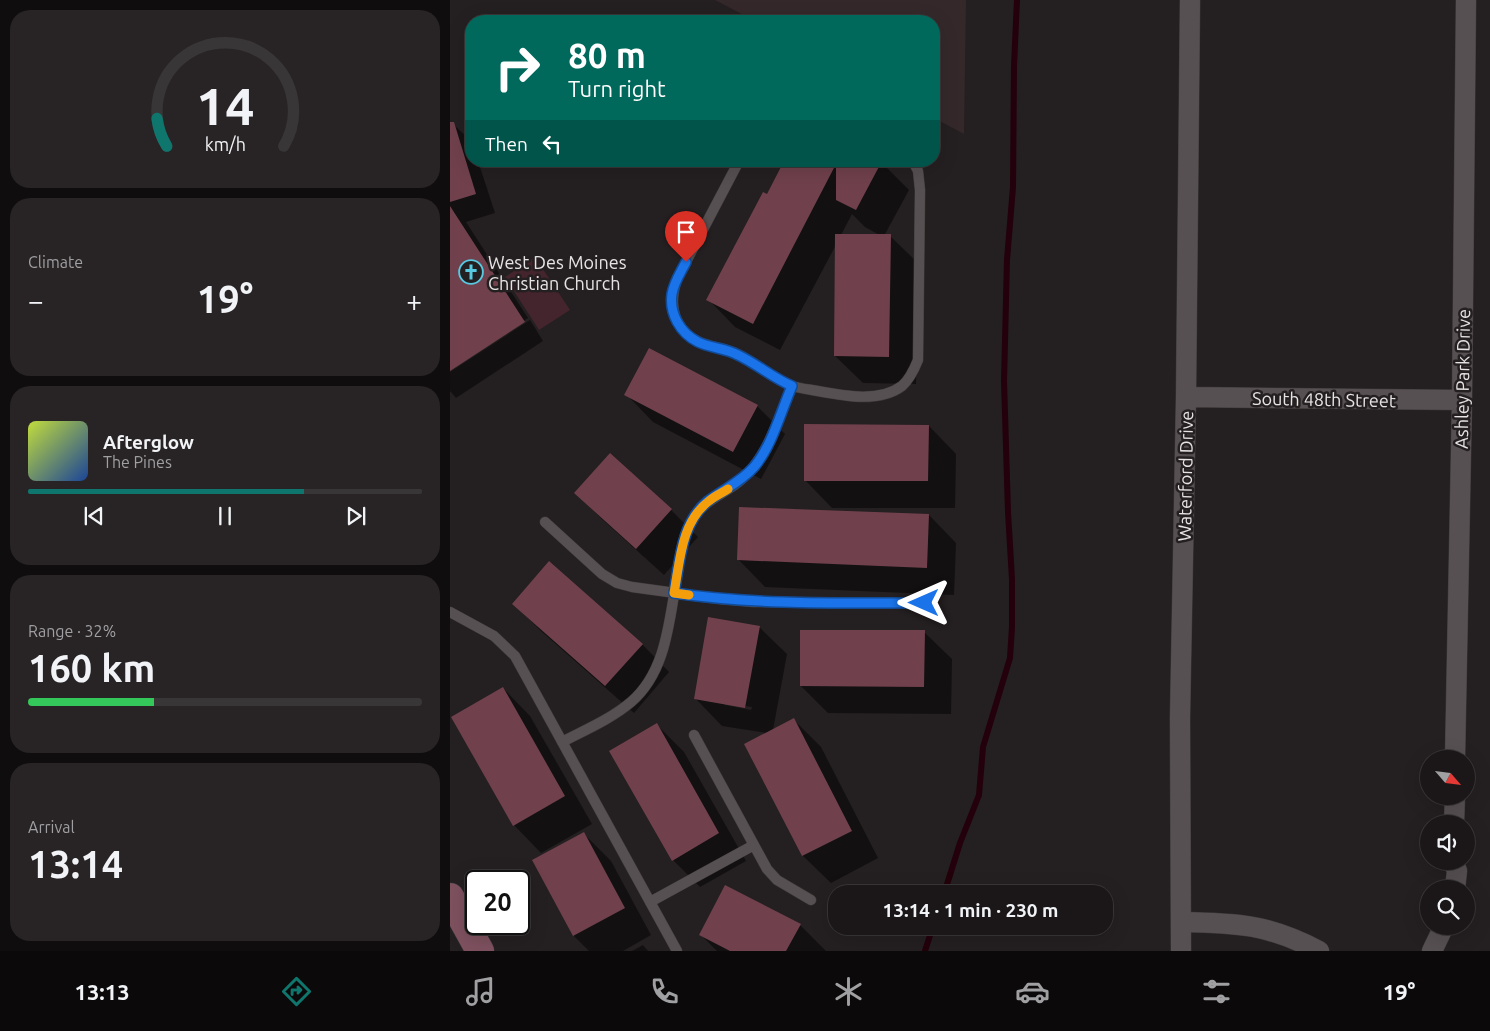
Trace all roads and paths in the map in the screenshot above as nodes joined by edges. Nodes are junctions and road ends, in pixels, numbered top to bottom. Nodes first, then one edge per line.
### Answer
1 (1190, 0) edge
2 (1466, 0) edge
3 (737, 167) edge
4 (916, 167) edge
5 (792, 386) junction
6 (1186, 397) junction
7 (1462, 400) junction
8 (545, 522) dead end
9 (674, 593) junction
10 (924, 603) dead end
11 (450, 612) edge
12 (694, 735) dead end
13 (562, 742) junction
14 (1455, 750) edge
15 (754, 845) junction
16 (450, 897) edge
17 (811, 900) dead end
18 (650, 902) junction
19 (1181, 922) junction
20 (1440, 935) edge
21 (480, 951) edge
22 (677, 951) edge
23 (1181, 951) edge
24 (1319, 951) edge
25 (1432, 951) edge

1 - 6 street, Waterford Drive
2 - 7 street, Ashley Park Drive
3 - 5 lane
4 - 5 lane
5 - 9 lane
6 - 7 street, South 48th Street
6 - 19 street, Waterford Drive
7 - 14 street, Ashley Park Drive
8 - 9 lane
9 - 10 lane
9 - 13 lane
11 - 13 lane
12 - 15 lane
13 - 18 lane
15 - 17 lane
15 - 18 lane
16 - 21 main road
18 - 22 lane
19 - 23 street, Waterford Drive
19 - 24 street
20 - 25 street

